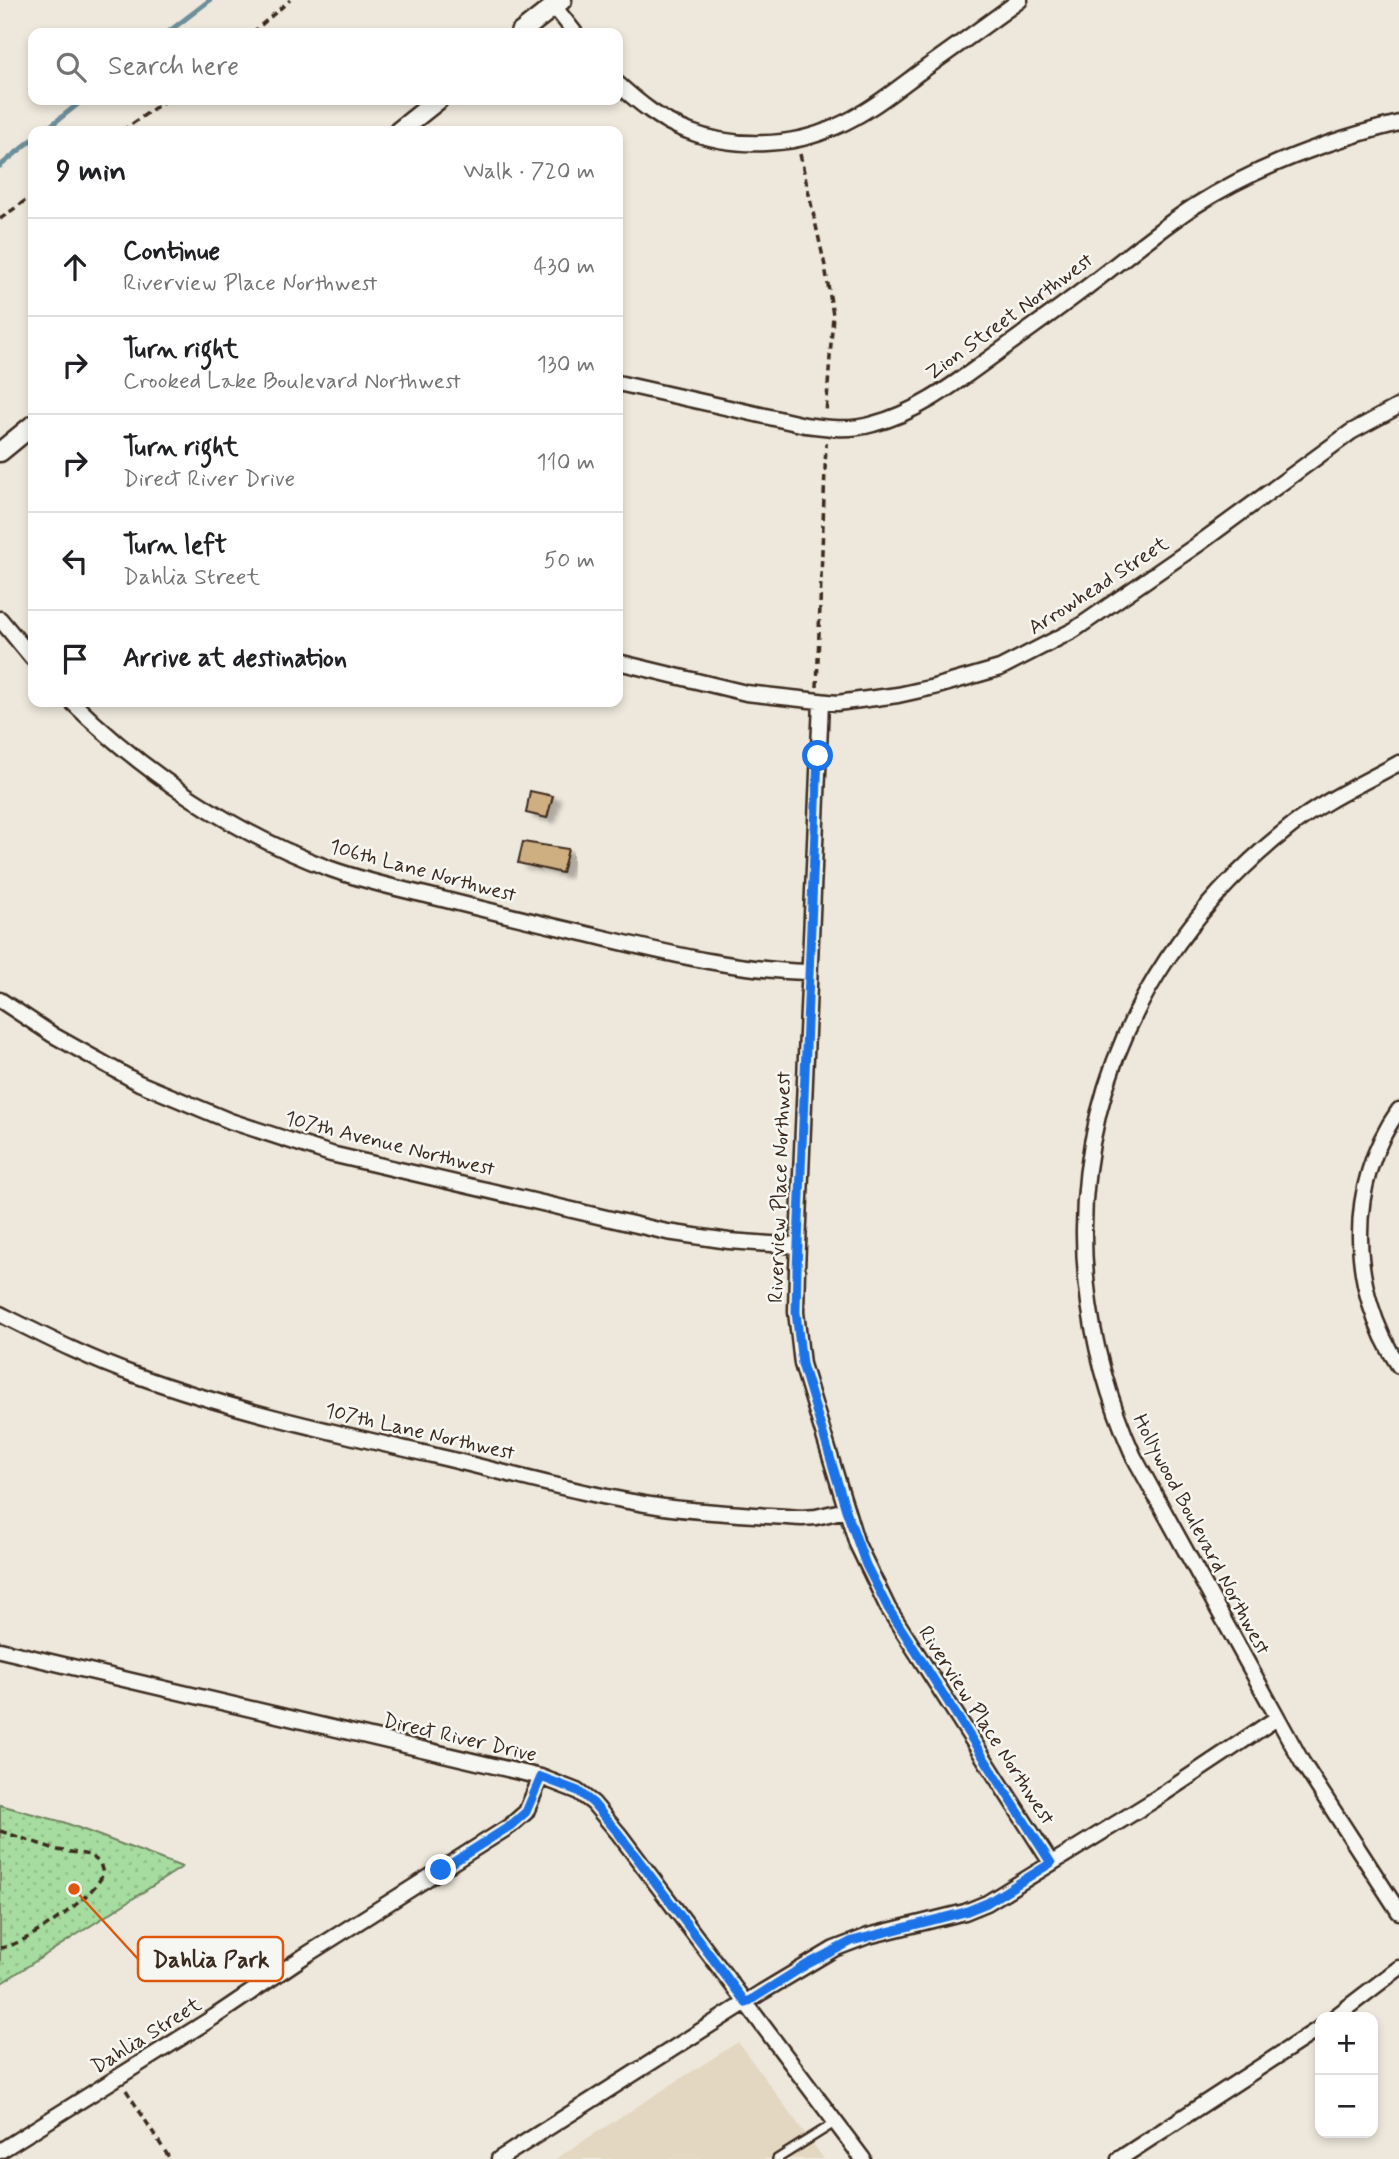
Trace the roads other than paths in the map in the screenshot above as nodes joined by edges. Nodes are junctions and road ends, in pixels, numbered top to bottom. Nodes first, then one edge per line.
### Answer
1 (1020, 0) edge
2 (555, 2) edge
3 (526, 28) edge
4 (572, 28) edge
5 (623, 89) edge
6 (432, 105) edge
7 (1399, 123) edge
8 (405, 126) edge
9 (623, 384) edge
10 (1399, 406) edge
11 (28, 429) edge
12 (0, 452) edge
13 (0, 619) edge
14 (28, 653) edge
15 (623, 663) edge
16 (819, 695) junction
17 (78, 707) edge
18 (1399, 763) edge
19 (808, 972) junction
20 (0, 1000) edge
21 (1399, 1110) edge
22 (797, 1246) junction
23 (0, 1314) edge
24 (1399, 1366) edge
25 (846, 1510) junction
26 (0, 1650) edge
27 (1277, 1718) junction
28 (541, 1777) junction
29 (1051, 1863) junction
30 (1399, 1912) edge
31 (1399, 1968) edge
32 (746, 2003) junction
33 (1342, 2012) edge
34 (1315, 2031) edge
35 (836, 2122) junction
36 (0, 2151) edge
37 (499, 2159) edge
38 (777, 2159) edge
39 (863, 2159) edge
40 (1119, 2159) edge

1 - 5 street
2 - 3 street
2 - 4 street
6 - 8 street
7 - 9 street, Zion Street Northwest
10 - 16 street, Arrowhead Street
11 - 12 street
13 - 14 street
15 - 16 street, Arrowhead Street
16 - 19 street, Riverview Place Northwest
17 - 19 street, 106th Lane Northwest
18 - 27 street, Hollywood Boulevard Northwest
19 - 22 street, Riverview Place Northwest
20 - 22 street, 107th Avenue Northwest
21 - 24 street
22 - 25 street, Riverview Place Northwest
23 - 25 street, 107th Lane Northwest
25 - 29 street, Riverview Place Northwest
26 - 28 street, Direct River Drive
27 - 29 street
27 - 30 street, Hollywood Boulevard Northwest
28 - 32 street, Direct River Drive
28 - 36 street, Dahlia Street
29 - 32 street
31 - 33 street
32 - 35 street, Direct River Drive
32 - 37 street
34 - 40 street
35 - 38 lane
35 - 39 street, Direct River Drive

